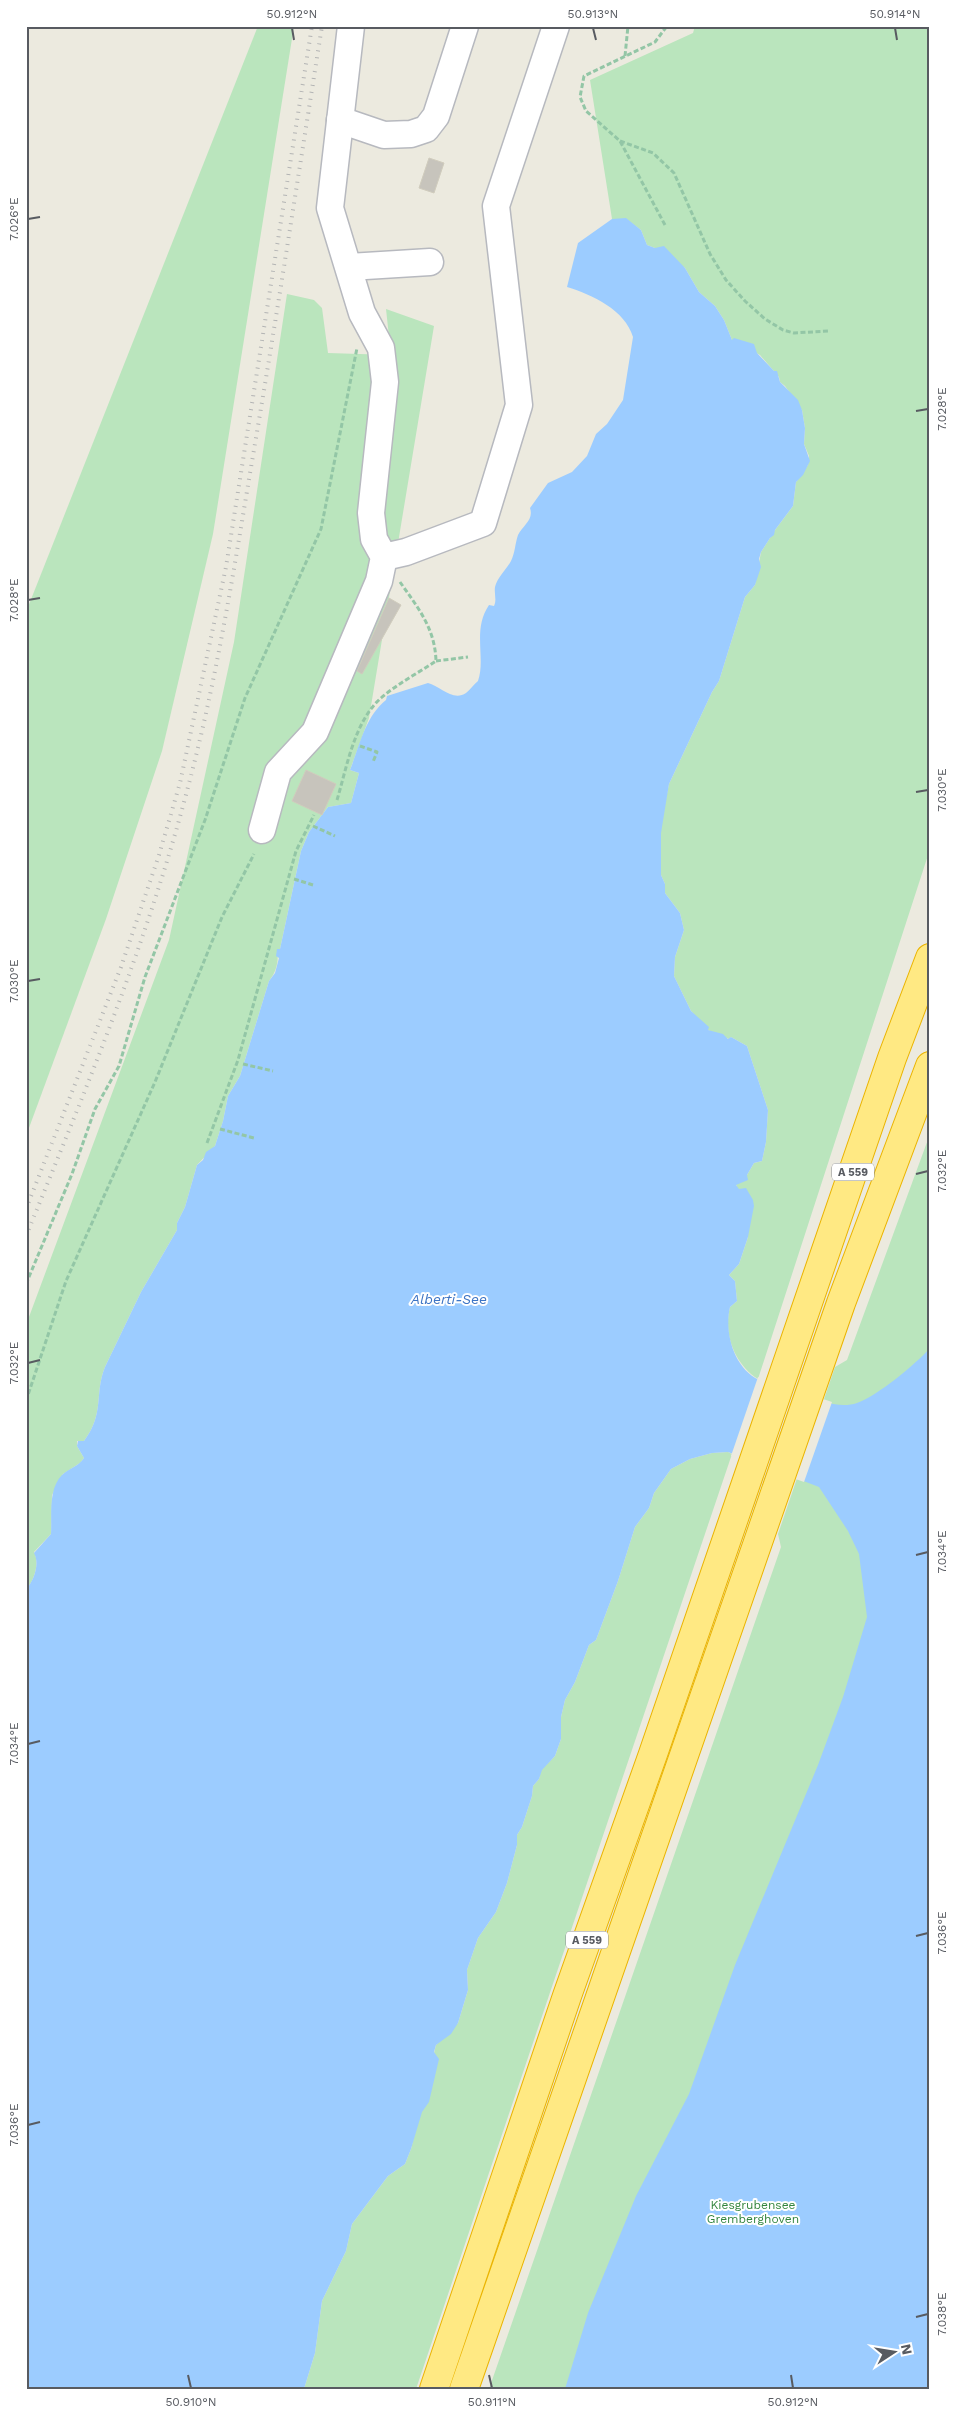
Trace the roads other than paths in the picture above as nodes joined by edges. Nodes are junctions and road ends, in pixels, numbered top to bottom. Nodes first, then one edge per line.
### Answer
1 (351, 26) edge
2 (465, 26) edge
3 (556, 26) edge
4 (340, 120) junction
5 (430, 262) dead end
6 (349, 267) junction
7 (384, 557) junction
8 (262, 830) dead end
9 (930, 939) edge
10 (930, 958) edge
11 (915, 994) junction
12 (930, 1066) edge
13 (434, 2389) edge
14 (464, 2389) edge

1 - 4 lane
2 - 4 lane
3 - 7 lane
4 - 6 lane
5 - 6 lane
6 - 7 lane
7 - 8 lane
9 - 11 highway
10 - 11 highway, A 559
11 - 13 highway, A 559
12 - 14 highway, A 559

